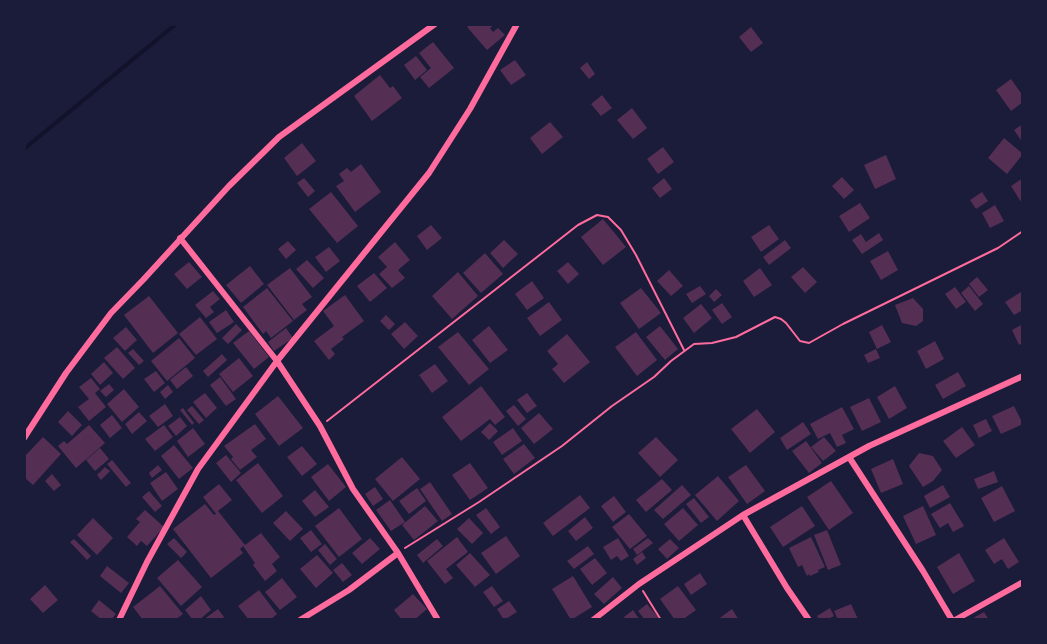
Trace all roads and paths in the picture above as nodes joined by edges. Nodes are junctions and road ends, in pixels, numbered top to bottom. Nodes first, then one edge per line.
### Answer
1 (435, 24) edge
2 (517, 24) edge
3 (1023, 231) edge
4 (180, 238) junction
5 (684, 350) junction
6 (277, 361) junction
7 (1023, 376) edge
8 (320, 426) junction
9 (24, 438) edge
10 (849, 457) junction
11 (743, 515) junction
12 (398, 553) junction
13 (1023, 582) edge
14 (639, 584) junction
15 (119, 620) edge
16 (300, 620) edge
17 (438, 620) edge
18 (593, 620) edge
19 (661, 620) edge
20 (809, 620) edge
21 (954, 620) edge

1 - 4 street
2 - 6 street
3 - 5 path
4 - 6 street
4 - 9 street
5 - 8 path
5 - 12 path
6 - 8 street
6 - 15 street
7 - 10 street
8 - 12 street
10 - 11 street
10 - 21 street
11 - 14 street
11 - 20 street
12 - 16 street
12 - 17 street
13 - 21 street
14 - 18 street
14 - 19 path

